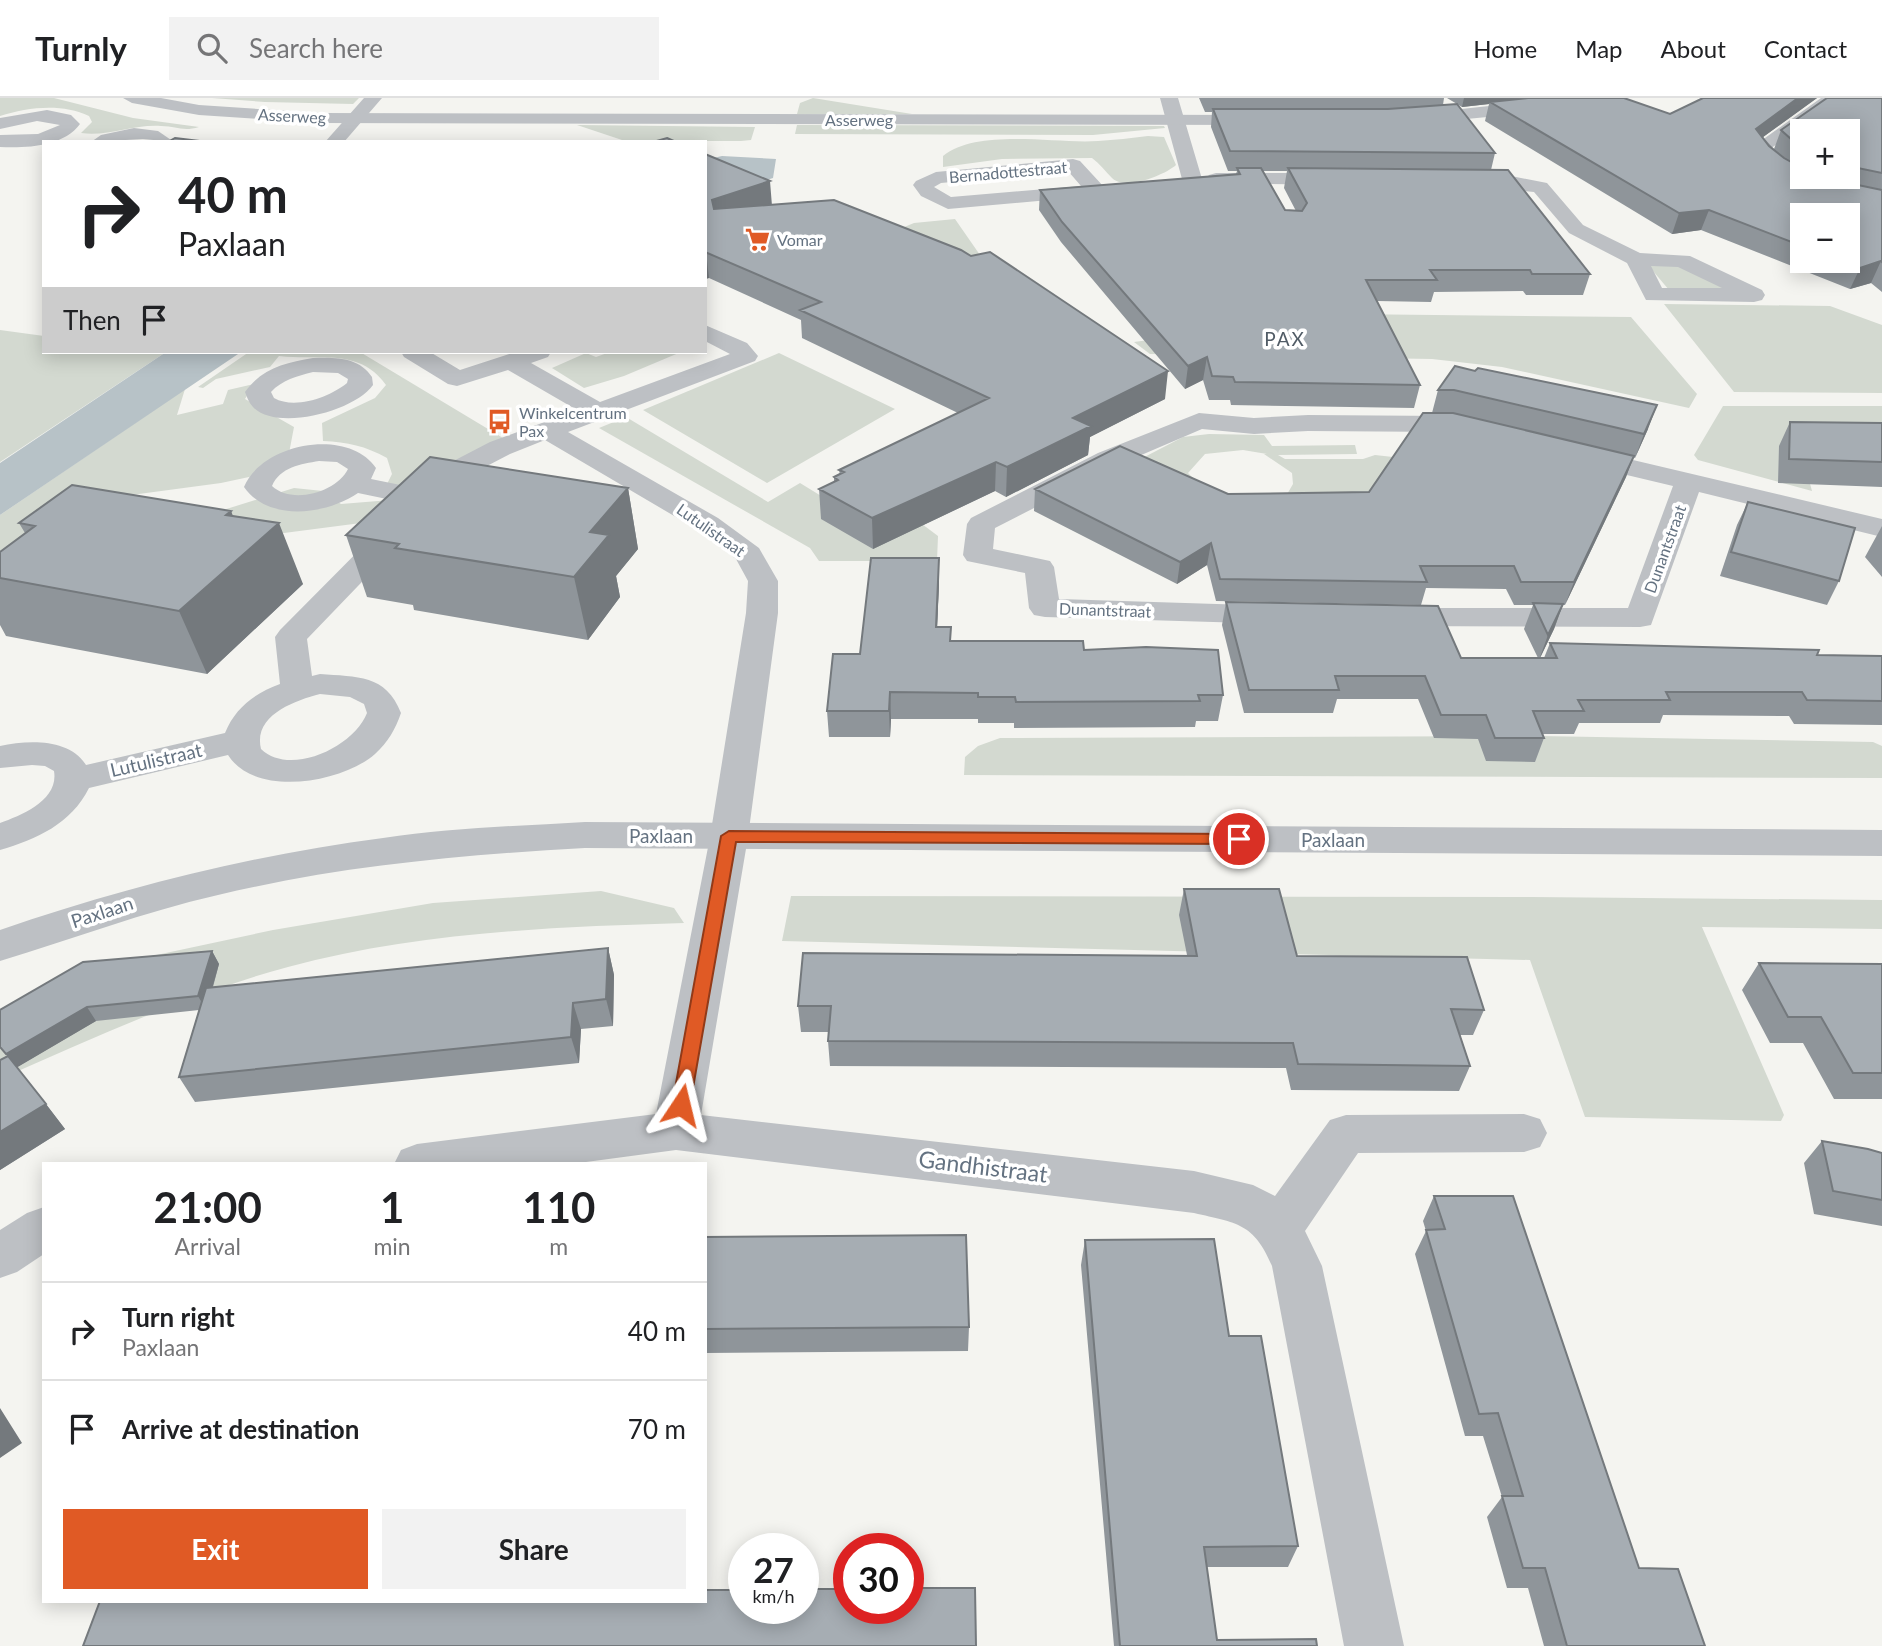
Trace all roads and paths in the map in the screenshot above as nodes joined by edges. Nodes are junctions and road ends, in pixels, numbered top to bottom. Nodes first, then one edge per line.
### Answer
1 (132, 98) edge
2 (373, 98) edge
3 (1169, 98) edge
4 (1587, 98) edge
5 (1832, 98) edge
6 (355, 119) junction
7 (1175, 120) junction
8 (1287, 120) edge
9 (1396, 120) edge
10 (0, 124) edge
11 (53, 135) junction
12 (79, 140) edge
13 (110, 140) edge
14 (163, 140) edge
15 (336, 140) edge
16 (0, 141) edge
17 (1266, 178) junction
18 (1192, 179) junction
19 (1359, 179) edge
20 (1452, 180) edge
21 (1165, 182) edge
22 (1104, 190) joint
23 (1278, 201) edge
24 (1882, 204) edge
25 (1636, 259) junction
26 (707, 333) edge
27 (416, 354) edge
28 (534, 354) edge
29 (512, 362) junction
30 (309, 409) dead end
31 (596, 410) junction
32 (548, 431) junction
33 (1487, 434) edge
34 (1555, 449) edge
35 (319, 453) junction
36 (1689, 481) junction
37 (354, 484) junction
38 (424, 498) junction
39 (1882, 527) edge
40 (1311, 616) edge
41 (1366, 617) edge
42 (297, 689) junction
43 (239, 741) junction
44 (0, 757) edge
45 (73, 780) junction
46 (729, 836) junction
47 (0, 837) edge
48 (1882, 843) edge
49 (0, 946) edge
50 (677, 1131) junction
51 (1524, 1133) dead end
52 (433, 1162) edge
53 (42, 1228) edge
54 (1280, 1228) junction
55 (0, 1256) edge
56 (1374, 1646) edge

1 - 6 street, Asserweg
2 - 6 street
3 - 7 street
4 - 9 street
5 - 24 street
6 - 7 street, Asserweg
6 - 15 street
7 - 8 street, Asserweg
7 - 18 street
10 - 11 street
11 - 12 street
11 - 16 street
13 - 14 street
17 - 18 street
17 - 19 street
17 - 23 street
18 - 21 street
20 - 25 street
22 - 22 street, Bernadottestraat
25 - 25 street
26 - 31 street
27 - 29 street
28 - 29 street
29 - 31 street
30 - 35 street
31 - 32 street
32 - 38 street
32 - 46 street, Lutulistraat
33 - 40 street, Dunantstraat
34 - 36 street, Dunantstraat
35 - 37 street
35 - 37 street
36 - 39 street, Dunantstraat
36 - 41 street, Dunantstraat
37 - 38 street
38 - 42 street
42 - 43 street
42 - 43 street
43 - 45 street, Lutulistraat
44 - 45 street
45 - 47 street
46 - 48 street, Paxlaan
46 - 49 street, Paxlaan
46 - 50 street
50 - 52 street, Gandhistraat
50 - 54 street, Gandhistraat
51 - 54 street
53 - 55 street
54 - 56 street, Gandhistraat

